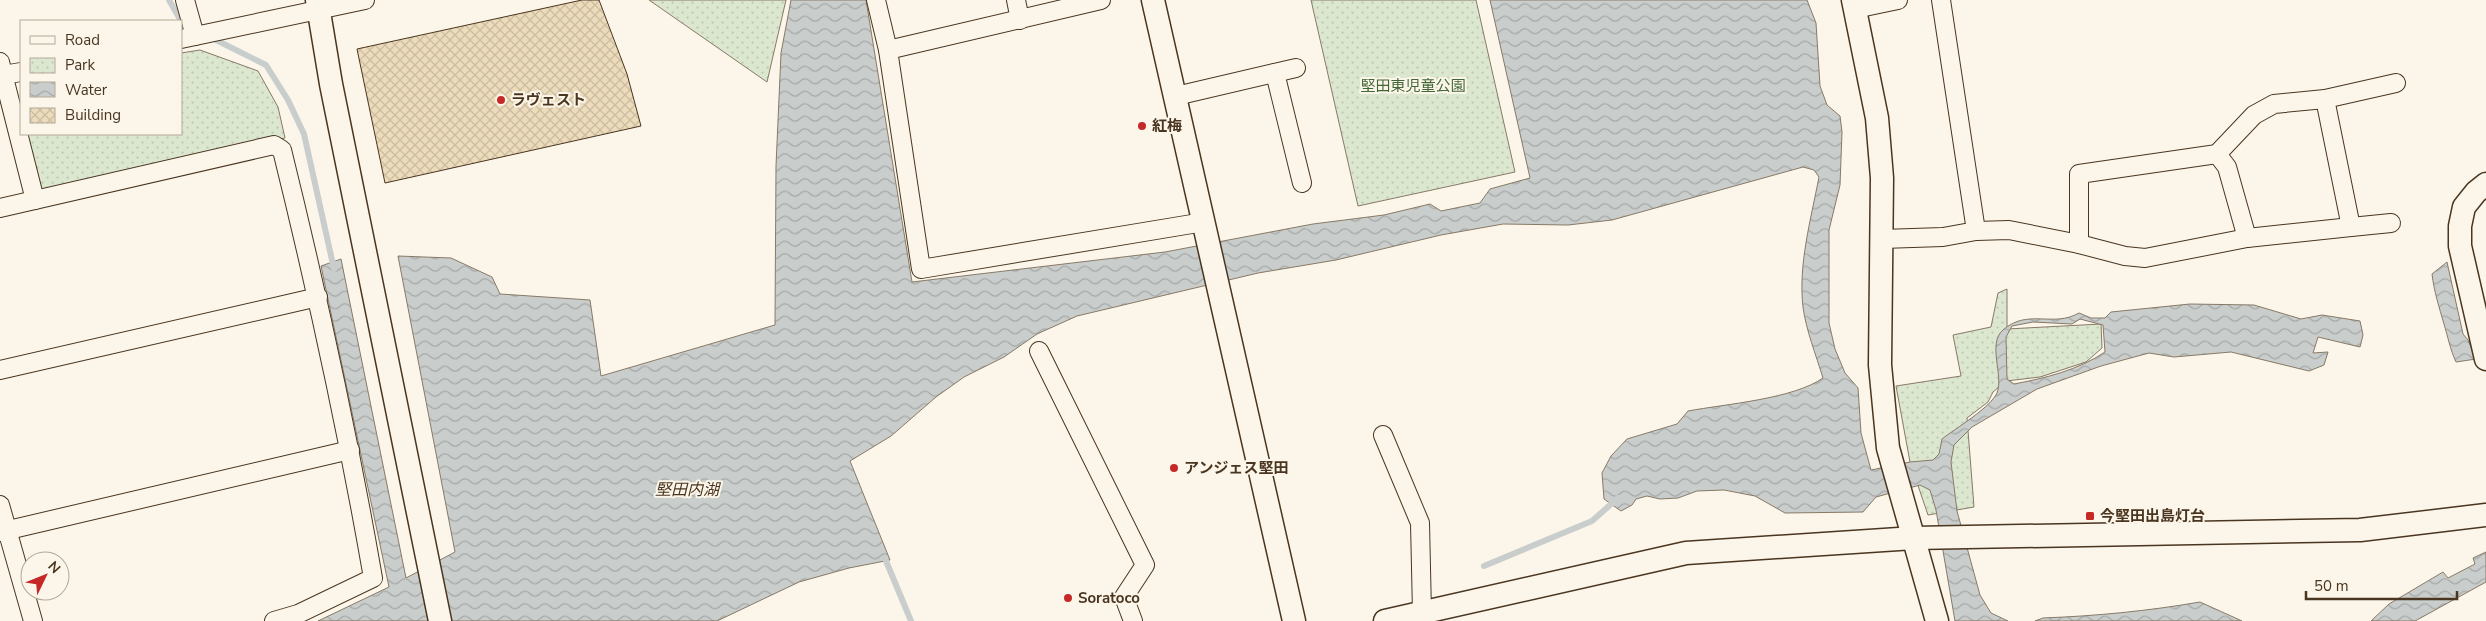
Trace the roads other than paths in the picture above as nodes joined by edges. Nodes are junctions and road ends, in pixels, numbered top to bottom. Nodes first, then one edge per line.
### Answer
1 (185, 0) edge
2 (365, 0) edge
3 (876, 0) edge
4 (1016, 0) edge
5 (1101, 0) edge
6 (1153, 0) edge
7 (1898, 0) edge
8 (1941, 0) edge
9 (318, 4) edge
10 (1854, 4) edge
11 (1020, 20) junction
12 (188, 37) edge
13 (888, 50) junction
14 (1296, 68) dead end
15 (2, 69) edge
16 (20, 72) edge
17 (1274, 73) junction
18 (2396, 83) dead end
19 (1176, 96) junction
20 (2325, 99) junction
21 (2217, 154) junction
22 (1302, 183) dead end
23 (2486, 184) edge
24 (35, 200) junction
25 (0, 208) edge
26 (2391, 223) dead end
27 (2351, 227) junction
28 (1976, 231) junction
29 (1206, 232) junction
30 (2247, 238) junction
31 (1882, 239) junction
32 (2079, 244) junction
33 (318, 297) junction
34 (1039, 351) dead end
35 (2486, 359) edge
36 (0, 370) edge
37 (1383, 435) dead end
38 (350, 450) junction
39 (0, 506) edge
40 (2486, 515) edge
41 (4, 532) edge
42 (1914, 538) junction
43 (1422, 613) junction
44 (33, 621) edge
45 (274, 621) edge
46 (440, 621) edge
47 (1133, 621) edge
48 (1294, 621) edge
49 (1385, 621) edge
50 (1937, 621) edge

1 - 12 street
2 - 9 street
3 - 13 street
4 - 11 street
5 - 11 street
6 - 19 street
7 - 10 street
8 - 28 street
9 - 12 street
9 - 46 street
10 - 31 street
11 - 13 street
13 - 29 street
14 - 17 street
15 - 16 street
15 - 24 street
17 - 19 street
17 - 22 street
18 - 20 street
19 - 29 street
20 - 21 street
20 - 27 street
21 - 30 street
21 - 32 street
23 - 35 street
24 - 25 street
24 - 33 street
26 - 27 street
27 - 30 street
28 - 31 street
28 - 32 street
29 - 48 street
30 - 32 street
31 - 42 street
33 - 36 street
33 - 38 street
34 - 47 street
37 - 43 street
38 - 41 street
38 - 45 street
39 - 41 street
40 - 42 street
41 - 44 street
42 - 43 street
42 - 50 street
43 - 49 street

